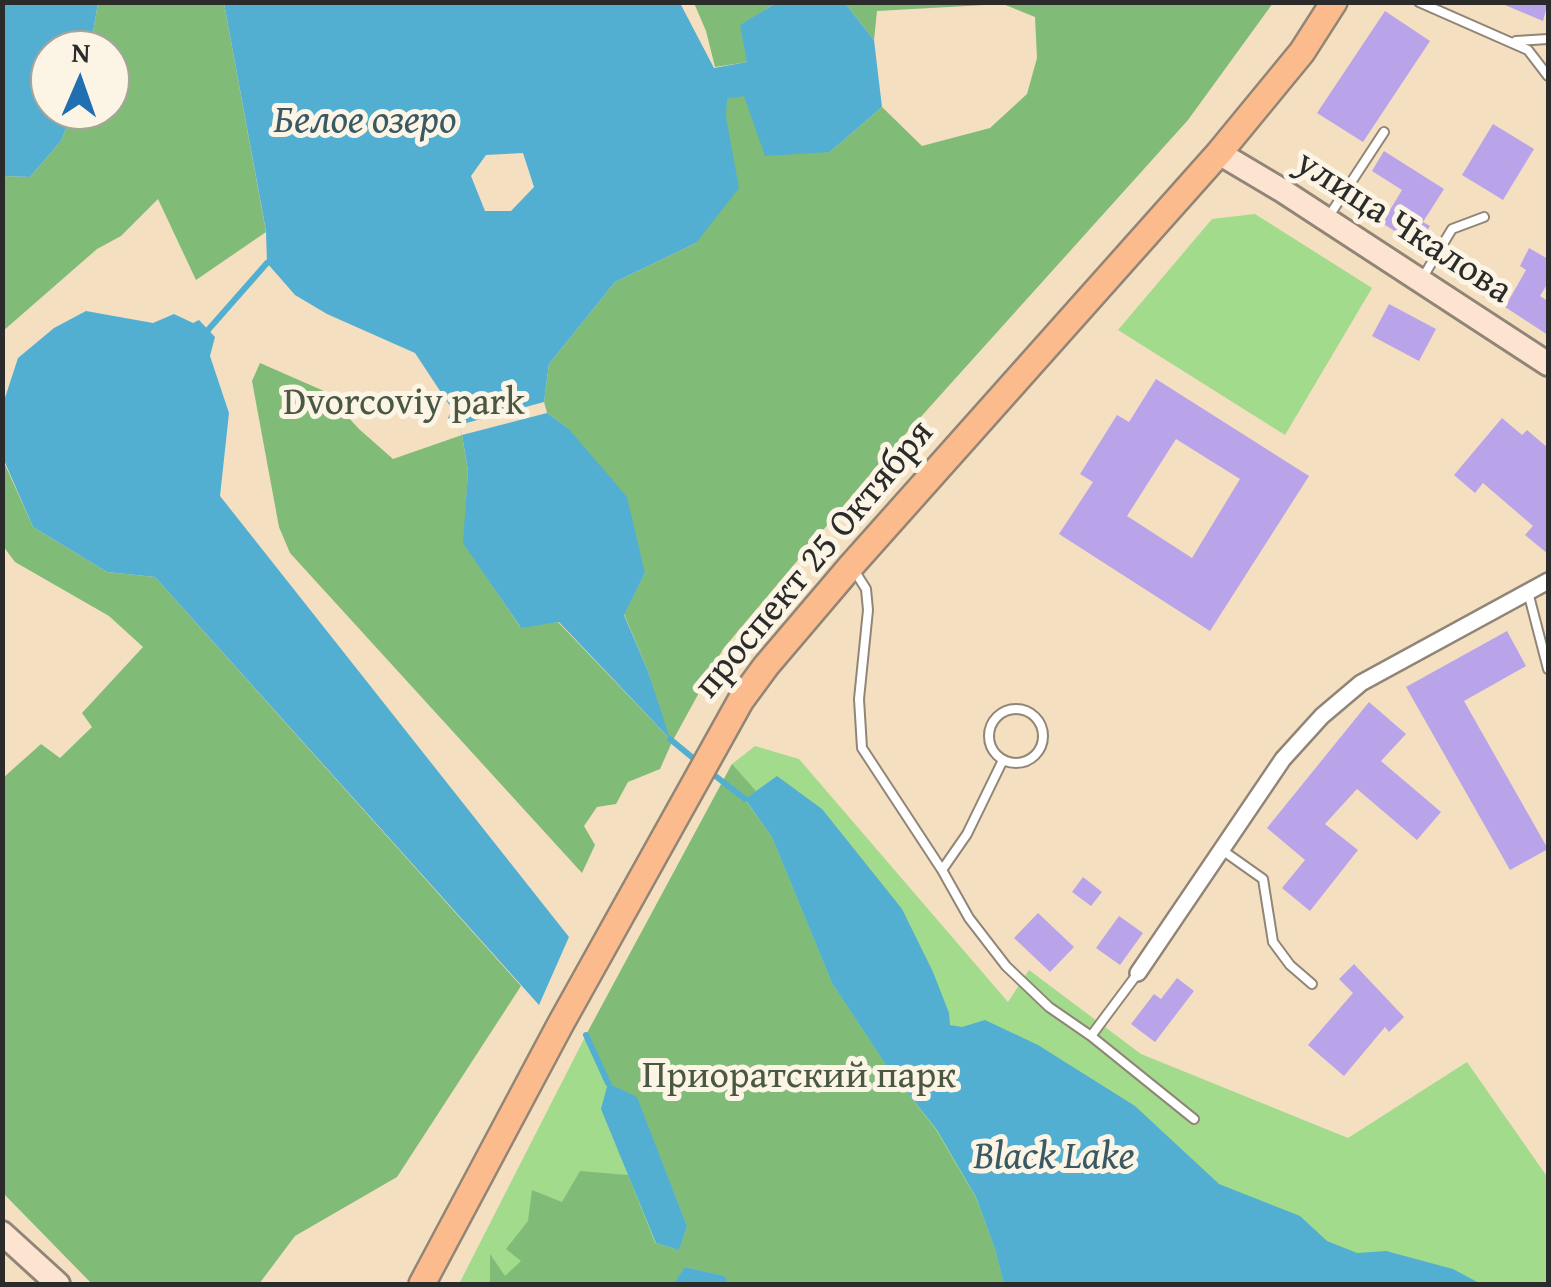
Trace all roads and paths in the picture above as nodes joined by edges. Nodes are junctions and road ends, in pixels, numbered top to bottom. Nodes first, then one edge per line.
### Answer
1 (1334, 2) edge
2 (1419, 2) edge
3 (1548, 39) edge
4 (1512, 42) junction
5 (1548, 76) edge
6 (1384, 132) dead end
7 (1219, 153) junction
8 (1484, 217) dead end
9 (1326, 219) junction
10 (1421, 281) junction
11 (1548, 364) edge
12 (852, 566) junction
13 (1548, 580) edge
14 (1528, 592) junction
15 (1548, 669) edge
16 (1004, 760) junction
17 (1222, 850) junction
18 (942, 870) junction
19 (1138, 973) joint
20 (1312, 984) dead end
21 (1091, 1036) junction
22 (1194, 1119) dead end
23 (2, 1232) edge
24 (58, 1284) edge
25 (422, 1284) edge

1 - 7 main road, проспект 25 Октября
2 - 4 lane
3 - 4 lane
4 - 5 lane
6 - 9 lane
7 - 9 main road, улица Чкалова
7 - 12 main road, проспект 25 Октября
8 - 10 lane
9 - 10 main road, улица Чкалова
10 - 11 main road, улица Чкалова
12 - 18 lane
12 - 25 main road, проспект 25 Октября
13 - 14 street
14 - 15 lane
14 - 17 street
16 - 16 lane
16 - 18 lane
17 - 19 street
17 - 20 lane
18 - 21 lane
19 - 21 lane
21 - 22 lane
23 - 24 main road

